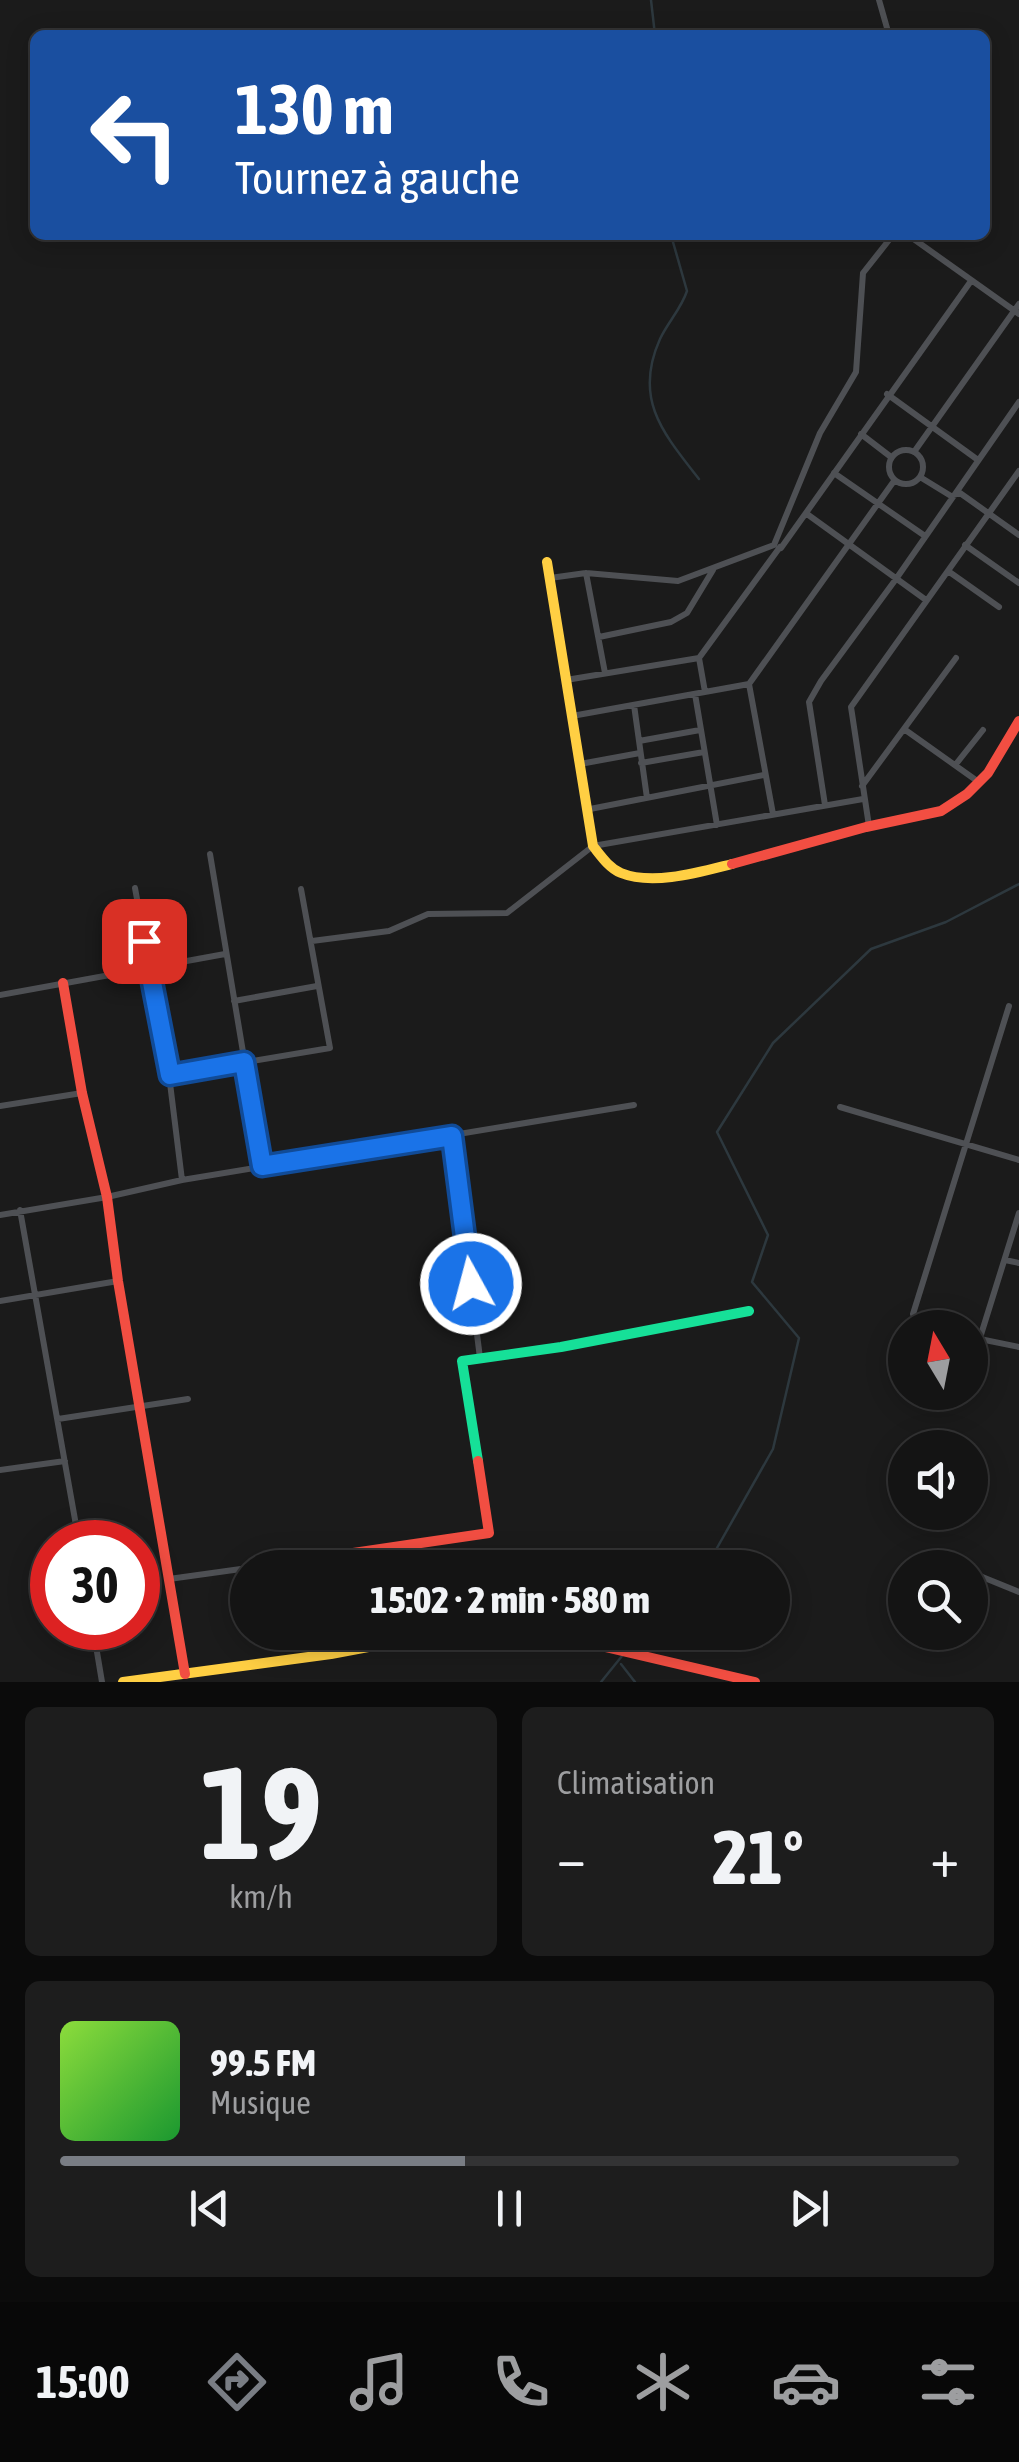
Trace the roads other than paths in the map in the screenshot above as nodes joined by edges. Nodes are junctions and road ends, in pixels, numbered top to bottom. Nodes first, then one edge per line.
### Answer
1 (879, 0) edge
2 (888, 30) edge
3 (889, 240) edge
4 (915, 240) edge
5 (971, 281) junction
6 (1017, 309) edge
7 (888, 394) junction
8 (1019, 402) edge
9 (933, 427) junction
10 (861, 434) junction
11 (914, 452) junction
12 (891, 457) junction
13 (978, 460) junction
14 (1019, 470) edge
15 (834, 473) junction
16 (920, 477) junction
17 (894, 480) junction
18 (1011, 482) junction
19 (1019, 488) edge
20 (951, 496) junction
21 (880, 505) junction
22 (990, 512) junction
23 (807, 514) junction
24 (1019, 535) edge
25 (925, 536) junction
26 (965, 545) junction
27 (778, 546) junction
28 (850, 546) junction
29 (548, 562) dead end
30 (713, 569) junction
31 (948, 571) junction
32 (586, 573) junction
33 (550, 578) junction
34 (896, 579) junction
35 (1019, 584) edge
36 (926, 600) junction
37 (999, 606) dead end
38 (599, 637) junction
39 (699, 658) junction
40 (956, 658) dead end
41 (605, 673) junction
42 (566, 680) junction
43 (750, 684) junction
44 (705, 692) junction
45 (694, 694) junction
46 (634, 705) junction
47 (572, 716) junction
48 (1019, 720) edge
49 (904, 728) junction
50 (700, 730) junction
51 (983, 730) dead end
52 (639, 741) junction
53 (704, 752) junction
54 (640, 758) junction
55 (580, 764) junction
56 (956, 764) junction
57 (764, 775) junction
58 (981, 784) junction
59 (709, 786) junction
60 (861, 786) junction
61 (647, 798) junction
62 (863, 799) junction
63 (826, 805) junction
64 (590, 809) junction
65 (773, 814) junction
66 (717, 825) junction
67 (869, 826) junction
68 (593, 846) junction
69 (210, 854) dead end
70 (135, 888) dead end
71 (302, 889) dead end
72 (312, 941) junction
73 (225, 954) junction
74 (148, 968) junction
75 (63, 983) junction
76 (317, 986) junction
77 (0, 996) edge
78 (234, 1001) junction
79 (1009, 1006) dead end
80 (244, 1062) junction
81 (170, 1075) junction
82 (82, 1093) junction
83 (0, 1106) edge
84 (634, 1106) dead end
85 (840, 1108) dead end
86 (452, 1136) junction
87 (966, 1144) junction
88 (1019, 1160) edge
89 (262, 1166) junction
90 (182, 1180) junction
91 (107, 1197) junction
92 (20, 1210) junction
93 (1019, 1213) edge
94 (0, 1214) edge
95 (1005, 1260) junction
96 (1019, 1263) edge
97 (118, 1281) junction
98 (37, 1295) junction
99 (0, 1301) edge
100 (915, 1310) edge
101 (985, 1310) edge
102 (748, 1311) dead end
103 (988, 1341) edge
104 (1019, 1347) edge
105 (480, 1358) junction
106 (188, 1400) dead end
107 (140, 1407) junction
108 (58, 1419) junction
109 (66, 1461) junction
110 (0, 1470) edge
111 (75, 1520) edge
112 (372, 1550) edge
113 (230, 1571) edge
114 (988, 1579) edge
115 (168, 1580) junction
116 (1019, 1592) edge
117 (97, 1650) edge
118 (352, 1650) edge
119 (623, 1650) edge
120 (185, 1674) junction
121 (102, 1682) edge
122 (123, 1682) edge
123 (755, 1682) edge

1 - 2 street
3 - 27 street
4 - 5 street
5 - 6 street
5 - 7 street
6 - 9 street
7 - 9 street
7 - 10 street
8 - 13 street
9 - 11 street
9 - 13 street
10 - 12 street
10 - 15 street
11 - 12 street
11 - 16 street
12 - 17 street
13 - 20 street
14 - 18 street
15 - 21 street
15 - 23 street
16 - 17 street
16 - 20 street
17 - 21 street
18 - 19 street
18 - 22 street
20 - 22 street
20 - 25 street
21 - 25 street
21 - 28 street
22 - 24 street
22 - 26 street
23 - 27 street
23 - 28 street
25 - 34 street
26 - 31 street
26 - 35 street
27 - 30 street
27 - 39 street
28 - 34 street
28 - 43 street
29 - 33 street
30 - 32 street
30 - 38 street
31 - 36 street
31 - 37 street
32 - 33 street
32 - 38 street
33 - 42 street
34 - 36 street
34 - 63 street
36 - 60 street
38 - 41 street
39 - 41 street
39 - 44 street
40 - 49 street
41 - 42 street
42 - 47 street
43 - 44 street
43 - 57 street
44 - 45 street
45 - 46 street
45 - 50 street
46 - 47 street
46 - 52 street
47 - 55 street
48 - 58 street
49 - 56 street
49 - 60 street
50 - 52 street
50 - 53 street
51 - 56 street
52 - 54 street
53 - 54 street
53 - 59 street
54 - 55 street
54 - 61 street
55 - 64 street
56 - 58 street
57 - 59 street
57 - 65 street
58 - 67 street
59 - 61 street
59 - 66 street
60 - 62 street
61 - 64 street
62 - 63 street
62 - 67 street
63 - 65 street
64 - 68 street
65 - 66 street
66 - 68 street
67 - 68 street
68 - 72 street
69 - 73 street
70 - 74 street
71 - 72 street
72 - 76 street
73 - 74 street
73 - 78 street
74 - 75 street
74 - 81 street
75 - 77 street
75 - 82 street
76 - 78 street
76 - 80 street
78 - 80 street
79 - 87 street
80 - 81 street
80 - 89 street
81 - 90 street
82 - 83 street
82 - 91 street
84 - 86 street
85 - 87 street
86 - 89 street
86 - 105 street
87 - 88 street
87 - 100 street
89 - 90 street
90 - 91 street
91 - 92 street
91 - 97 street
92 - 94 street
92 - 98 street
93 - 95 street
95 - 96 street
95 - 101 street
97 - 98 street
97 - 107 street
98 - 99 street
98 - 108 street
102 - 105 street
103 - 104 street
105 - 112 street
106 - 107 street
107 - 108 street
107 - 115 street
108 - 109 street
109 - 110 street
109 - 111 street
113 - 115 street
114 - 116 street
115 - 120 street
117 - 121 street
118 - 120 street
119 - 123 street
120 - 122 street

